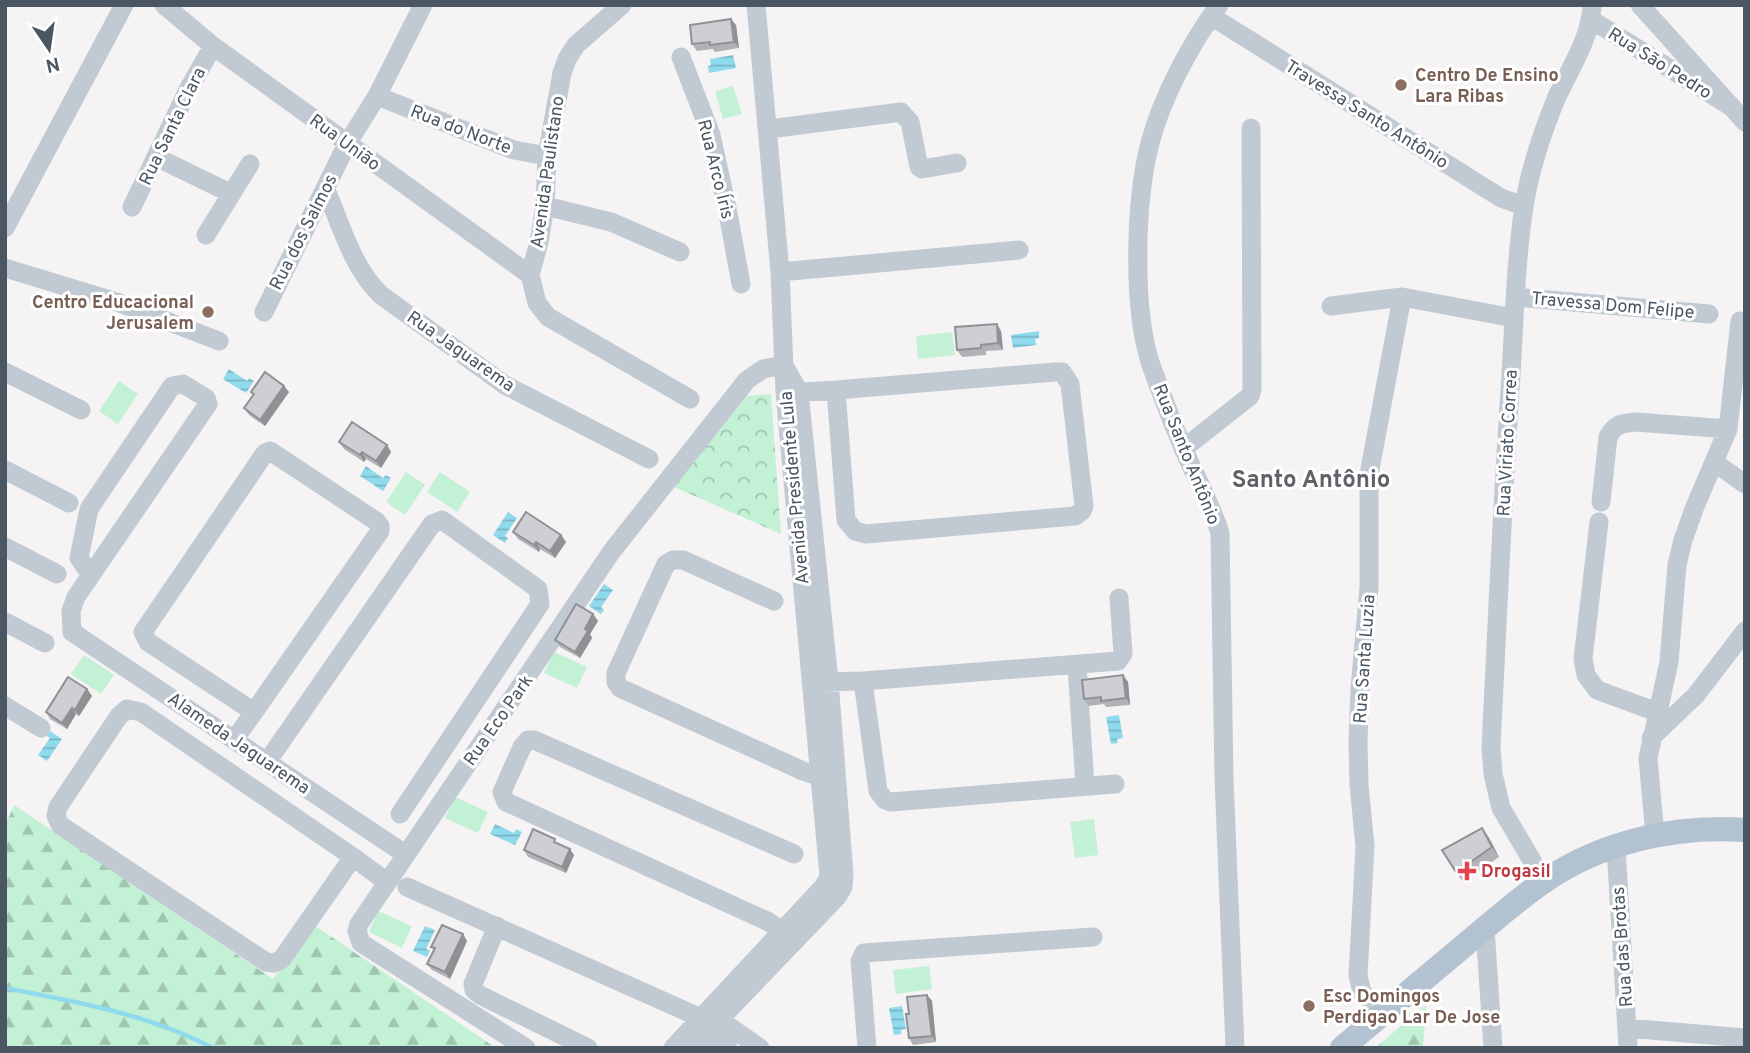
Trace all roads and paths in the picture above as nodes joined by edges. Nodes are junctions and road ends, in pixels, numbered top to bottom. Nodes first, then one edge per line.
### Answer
1 (124, 5) edge
2 (164, 5) edge
3 (424, 5) edge
4 (622, 5) edge
5 (756, 5) edge
6 (1640, 5) edge
7 (1215, 10) edge
8 (1591, 12) edge
9 (213, 46) junction
10 (681, 57) dead end
11 (377, 96) junction
12 (1730, 106) junction
13 (1745, 122) edge
14 (1251, 128) dead end
15 (769, 129) junction
16 (347, 144) junction
17 (156, 156) junction
18 (547, 156) junction
19 (957, 163) dead end
20 (250, 164) dead end
21 (326, 190) junction
22 (230, 193) junction
23 (545, 206) junction
24 (1524, 206) junction
25 (132, 207) dead end
26 (5, 228) edge
27 (206, 234) dead end
28 (1019, 250) dead end
29 (680, 252) dead end
30 (5, 268) edge
31 (780, 272) junction
32 (530, 275) junction
33 (741, 284) dead end
34 (1402, 297) junction
35 (1516, 297) junction
36 (1331, 306) dead end
37 (264, 312) dead end
38 (1709, 314) dead end
39 (1514, 318) junction
40 (1740, 321) dead end
41 (219, 341) dead end
42 (784, 365) junction
43 (1741, 365) edge
44 (5, 372) edge
45 (836, 390) junction
46 (792, 393) junction
47 (690, 399) dead end
48 (81, 410) dead end
49 (1728, 429) junction
50 (1184, 449) junction
51 (649, 459) dead end
52 (1714, 462) junction
53 (5, 470) edge
54 (1745, 484) edge
55 (1601, 502) dead end
56 (69, 503) dead end
57 (1599, 522) dead end
58 (5, 547) edge
59 (57, 574) dead end
60 (91, 575) junction
61 (1119, 598) dead end
62 (774, 601) dead end
63 (5, 622) edge
64 (1745, 631) edge
65 (45, 643) dead end
66 (1077, 666) junction
67 (863, 681) junction
68 (820, 682) junction
69 (5, 706) edge
70 (254, 712) junction
71 (1657, 712) junction
72 (41, 728) dead end
73 (1651, 738) junction
74 (234, 740) junction
75 (267, 762) junction
76 (827, 776) junction
77 (1115, 784) dead end
78 (1085, 785) junction
79 (400, 814) dead end
80 (1745, 830) edge
81 (1655, 836) junction
82 (1616, 847) junction
83 (405, 854) junction
84 (794, 854) dead end
85 (353, 857) junction
86 (1544, 881) junction
87 (387, 882) junction
88 (407, 887) dead end
89 (497, 926) junction
90 (1485, 928) junction
91 (789, 935) junction
92 (1093, 937) dead end
93 (1383, 1013) junction
94 (709, 1024) junction
95 (1628, 1038) edge
96 (1745, 1038) edge
97 (526, 1048) edge
98 (588, 1048) edge
99 (673, 1048) edge
100 (692, 1048) edge
101 (728, 1048) edge
102 (760, 1048) edge
103 (867, 1048) edge
104 (1235, 1048) edge
105 (1342, 1048) edge
106 (1493, 1048) edge

1 - 26 street
2 - 9 street, Rua União
3 - 11 street, Rua dos Salmos
4 - 18 street, Avenida Paulistano
5 - 15 street
6 - 12 street
7 - 24 street, Travessa Santo Antônio
7 - 50 street, Rua Santo Antônio
8 - 12 street, Rua São Pedro
8 - 24 street, Rua Viriato Correa
9 - 16 street, Rua União
9 - 17 street, Rua Santa Clara
10 - 33 street, Rua Arco Íris
11 - 16 street, Rua dos Salmos
11 - 18 street, Rua do Norte
12 - 13 street
14 - 50 street
15 - 19 street
15 - 31 street
16 - 21 street, Rua dos Salmos
16 - 32 street, Rua União
17 - 22 street
17 - 25 street, Rua Santa Clara
18 - 23 street, Avenida Paulistano
20 - 22 street
21 - 37 street, Rua dos Salmos
21 - 51 street, Rua Jaguarema
22 - 27 street
23 - 29 street
23 - 32 street, Avenida Paulistano
24 - 35 street, Rua Viriato Correa
28 - 31 street
30 - 41 street
31 - 42 street
32 - 47 street
34 - 36 street
34 - 39 street
34 - 93 street, Rua Santa Luzia
35 - 38 street, Travessa Dom Felipe
35 - 39 street, Rua Viriato Correa
39 - 86 street, Rua Viriato Correa
40 - 43 street
42 - 46 street, Avenida Presidente Lula
42 - 83 street, Rua Eco Park
43 - 49 street
44 - 48 street
45 - 45 street
45 - 46 street
46 - 68 street, Avenida Presidente Lula
49 - 52 street
49 - 55 street
50 - 104 street, Rua Santo Antônio
52 - 54 street
52 - 71 street
53 - 56 street
57 - 71 street
58 - 59 street
60 - 60 street
60 - 74 street, Alameda Jaguarema
61 - 66 street
62 - 76 street
63 - 65 street
64 - 73 street
66 - 67 street
66 - 78 street
67 - 68 street
67 - 78 street
68 - 76 street, Avenida Presidente Lula
69 - 72 street
70 - 70 street
70 - 74 street
71 - 73 street
73 - 81 street
74 - 75 street, Alameda Jaguarema
75 - 79 street
75 - 83 street, Alameda Jaguarema
76 - 91 street, Avenida Presidente Lula
77 - 78 street
80 - 81 main road
81 - 82 main road
82 - 86 main road
82 - 95 street, Rua das Brotas
83 - 87 street, Rua Eco Park
84 - 91 street
85 - 85 street
85 - 87 street
86 - 90 main road
87 - 97 street, Rua Eco Park
88 - 89 street
89 - 94 street
89 - 98 street
90 - 93 main road
90 - 106 street
91 - 94 street, Avenida Presidente Lula
92 - 103 street
93 - 105 main road
94 - 99 street, Avenida Presidente Lula
94 - 100 street, Avenida Presidente Lula
94 - 101 street
94 - 102 street
95 - 96 street

